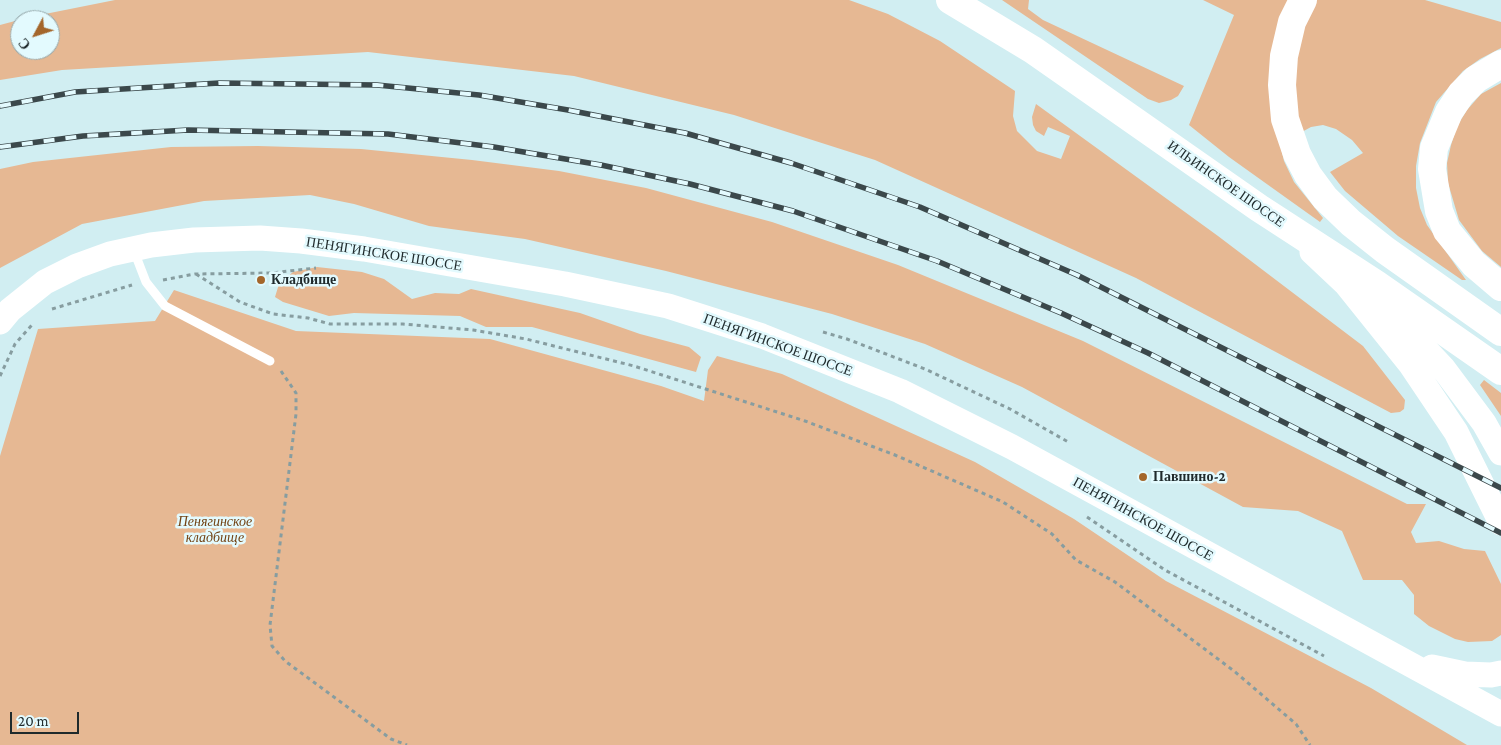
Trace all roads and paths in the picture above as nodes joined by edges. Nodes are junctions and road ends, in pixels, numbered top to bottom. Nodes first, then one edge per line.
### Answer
1 (950, 0) edge
2 (1303, 0) edge
3 (1501, 64) edge
4 (1259, 208) junction
5 (133, 248) junction
6 (321, 268) dead end
7 (195, 274) junction
8 (146, 282) junction
9 (1346, 284) junction
10 (1501, 287) edge
11 (46, 313) dead end
12 (0, 322) edge
13 (34, 323) dead end
14 (1501, 332) edge
15 (270, 361) joint
16 (1501, 371) edge
17 (0, 376) edge
18 (1501, 453) edge
19 (1085, 516) dead end
20 (1501, 523) edge
21 (1324, 656) dead end
22 (1414, 666) junction
23 (1501, 672) edge
24 (1501, 714) edge
25 (1501, 732) edge
26 (407, 745) edge
27 (1310, 745) edge

1 - 4 main road, ИЛЬИНСКОЕ ШОССЕ
2 - 14 main road
3 - 10 main road
4 - 9 main road
4 - 16 main road, ИЛЬИНСКОЕ ШОССЕ
5 - 8 lane
5 - 12 main road, ПЕНЯГИНСКОЕ ШОССЕ
5 - 22 main road, ПЕНЯГИНСКОЕ ШОССЕ
6 - 7 path
7 - 8 path
7 - 27 path
8 - 11 path
8 - 15 lane
9 - 18 main road
9 - 20 main road
13 - 17 path
15 - 26 path
19 - 21 path
22 - 23 main road
22 - 24 main road, ПЕНЯГИНСКОЕ ШОССЕ
22 - 25 main road

